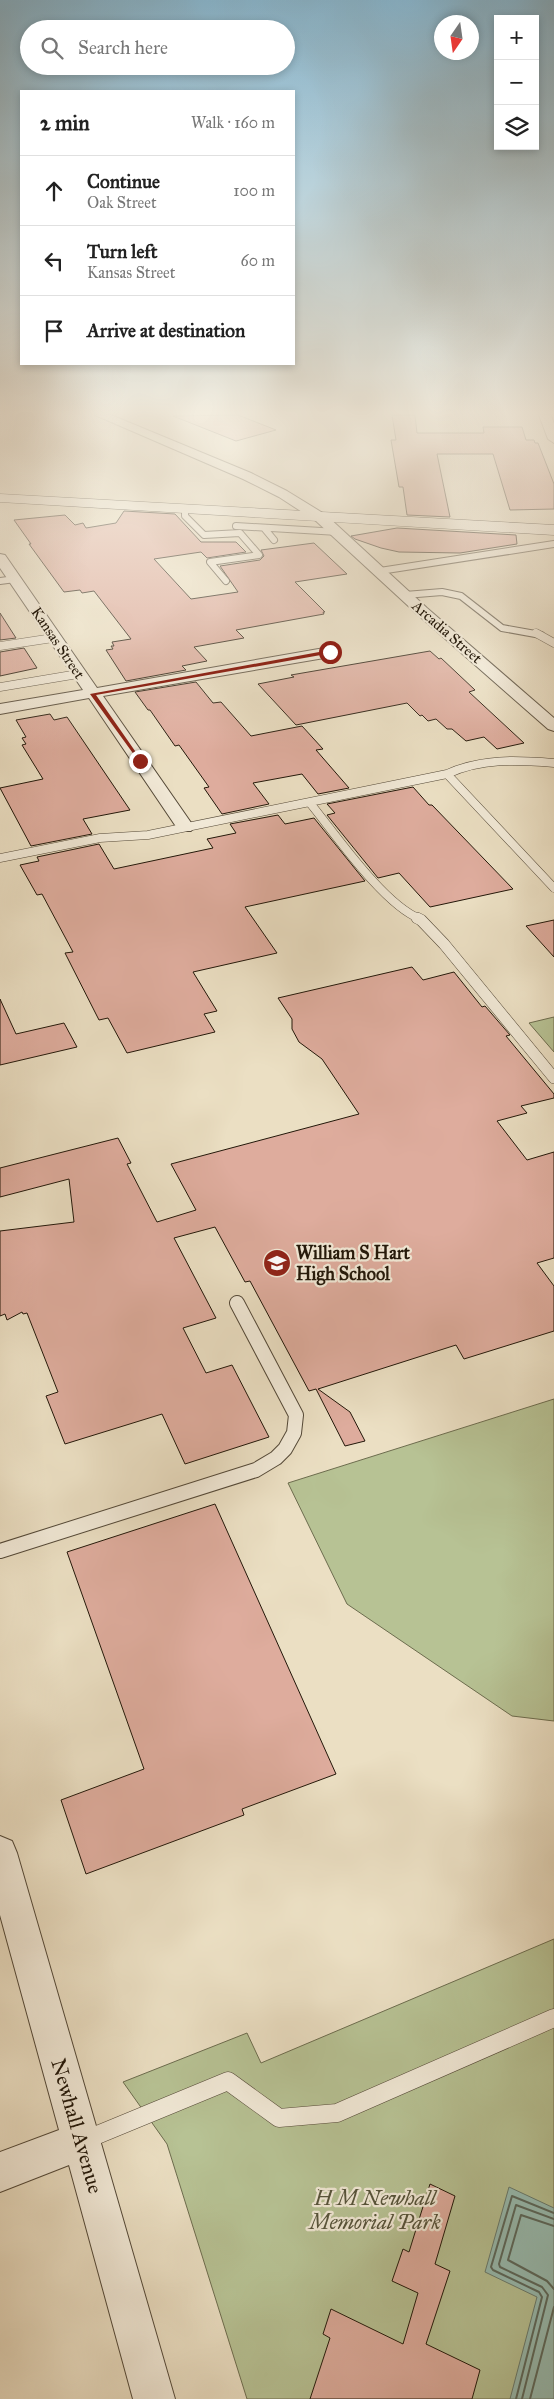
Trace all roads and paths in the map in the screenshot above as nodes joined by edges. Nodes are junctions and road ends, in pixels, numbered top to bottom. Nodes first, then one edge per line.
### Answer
1 (196, 527) edge
2 (238, 527) edge
3 (261, 527) edge
4 (332, 527) edge
5 (495, 527) edge
6 (264, 528) junction
7 (554, 530) edge
8 (338, 532) junction
9 (240, 533) junction
10 (274, 540) dead end
11 (554, 544) edge
12 (0, 558) edge
13 (380, 572) junction
14 (7, 580) edge
15 (226, 580) dead end
16 (405, 595) junction
17 (53, 638) junction
18 (554, 643) edge
19 (0, 646) edge
20 (330, 652) dead end
21 (78, 674) junction
22 (0, 687) edge
23 (92, 694) junction
24 (0, 709) edge
25 (554, 726) edge
26 (554, 763) edge
27 (447, 774) junction
28 (310, 803) junction
29 (185, 827) junction
30 (0, 858) edge
31 (554, 888) edge
32 (554, 1078) edge
33 (237, 1303) dead end
34 (0, 1551) edge
35 (0, 1853) edge
36 (554, 2018) edge
37 (82, 2141) junction
38 (0, 2172) edge
39 (154, 2399) edge

1 - 9 lane
2 - 9 lane
3 - 6 lane
4 - 8 street, Arcadia Street
5 - 7 main road
6 - 8 lane
6 - 10 lane
8 - 13 street, Arcadia Street
9 - 15 lane
11 - 13 lane
12 - 14 street, Kansas Street
13 - 16 street, Arcadia Street
14 - 17 street, Kansas Street
16 - 18 lane
16 - 25 street, Arcadia Street
17 - 19 lane
17 - 21 street, Kansas Street
20 - 23 street
21 - 22 lane
21 - 23 street, Kansas Street
23 - 24 street
23 - 29 street, Kansas Street
26 - 27 lane
27 - 28 lane
27 - 31 lane
28 - 29 lane
28 - 32 lane
29 - 30 lane
33 - 34 lane
35 - 37 street, Newhall Avenue
36 - 37 lane
37 - 38 street
37 - 39 street, Newhall Avenue

